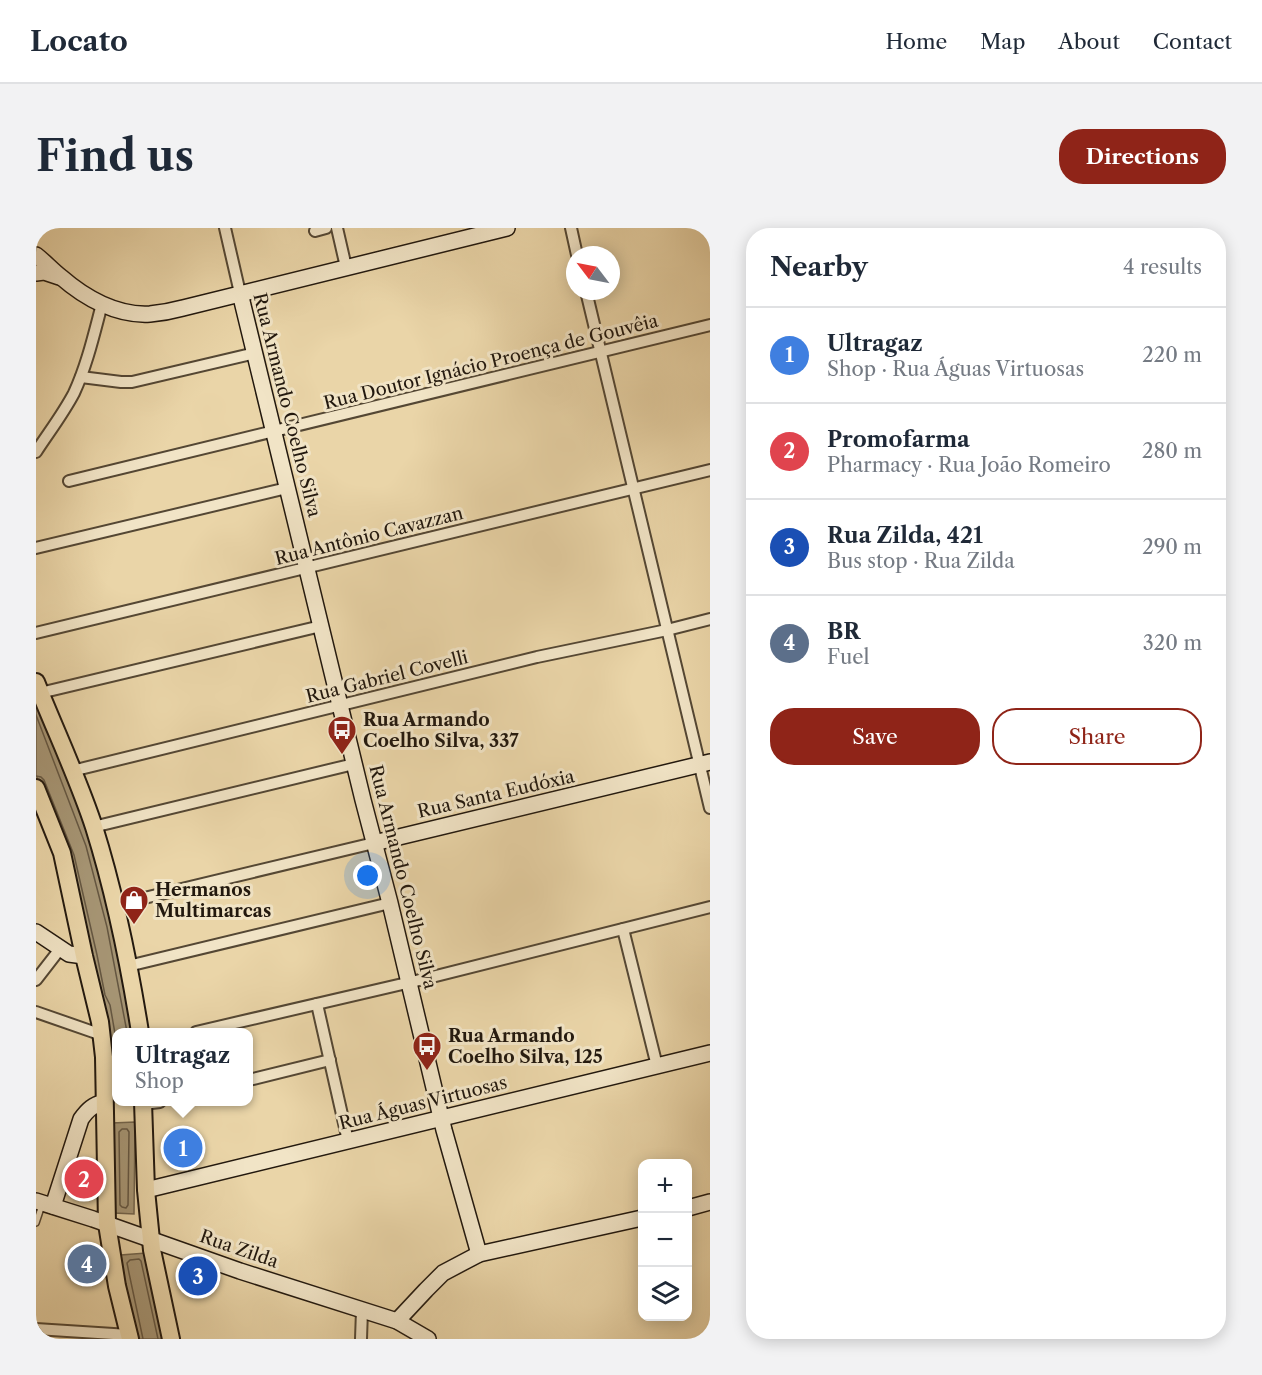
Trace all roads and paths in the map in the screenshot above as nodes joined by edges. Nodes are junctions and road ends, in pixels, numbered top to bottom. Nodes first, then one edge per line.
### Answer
1 (225, 228) edge
2 (337, 228) edge
3 (507, 228) edge
4 (571, 228) edge
5 (575, 246) edge
6 (36, 255) edge
7 (346, 267) junction
8 (36, 273) edge
9 (62, 278) junction
10 (240, 293) junction
11 (588, 300) edge
12 (102, 304) junction
13 (710, 325) edge
14 (601, 352) junction
15 (255, 353) junction
16 (81, 377) junction
17 (273, 431) junction
18 (37, 447) edge
19 (710, 471) edge
20 (69, 481) dead end
21 (287, 488) junction
22 (634, 489) junction
23 (36, 548) edge
24 (307, 568) junction
25 (710, 619) edge
26 (321, 626) junction
27 (667, 630) junction
28 (36, 633) edge
29 (38, 688) edge
30 (340, 705) junction
31 (354, 764) junction
32 (705, 764) edge
33 (72, 771) junction
34 (36, 788) edge
35 (710, 808) edge
36 (93, 827) junction
37 (374, 843) junction
38 (390, 903) junction
39 (115, 905) junction
40 (710, 907) edge
41 (623, 929) junction
42 (36, 932) edge
43 (60, 949) junction
44 (84, 956) junction
45 (128, 966) junction
46 (36, 980) edge
47 (409, 982) junction
48 (317, 1004) junction
49 (36, 1012) edge
50 (139, 1028) edge
51 (213, 1028) edge
52 (102, 1035) junction
53 (710, 1053) edge
54 (104, 1057) junction
55 (330, 1060) junction
56 (657, 1066) junction
57 (112, 1067) edge
58 (253, 1079) edge
59 (111, 1100) edge
60 (135, 1106) edge
61 (442, 1119) junction
62 (348, 1141) junction
63 (146, 1190) junction
64 (710, 1202) edge
65 (44, 1203) edge
66 (692, 1207) edge
67 (638, 1219) edge
68 (36, 1223) edge
69 (107, 1224) junction
70 (151, 1240) junction
71 (479, 1254) junction
72 (362, 1310) junction
73 (397, 1321) junction
74 (36, 1329) edge
75 (129, 1337) edge
76 (171, 1339) edge
77 (361, 1339) edge
78 (428, 1339) edge

1 - 10 street, Rua Armando Coelho Silva
2 - 7 street
3 - 7 street
4 - 5 street
6 - 9 street
7 - 10 street
8 - 9 street
9 - 12 street
10 - 12 street
10 - 15 street, Rua Armando Coelho Silva
11 - 14 street
12 - 16 street
13 - 14 street, Rua Doutor Ignácio Proença de Gouvêia
14 - 17 street, Rua Doutor Ignácio Proença de Gouvêia
14 - 22 street
15 - 16 street
15 - 17 street, Rua Armando Coelho Silva
16 - 18 street
17 - 20 street, Rua Doutor Ignácio Proença de Gouvêia
17 - 21 street, Rua Armando Coelho Silva
19 - 22 street, Rua Antônio Cavazzan
21 - 23 street
21 - 24 street, Rua Armando Coelho Silva
22 - 24 street, Rua Antônio Cavazzan
22 - 27 street
24 - 26 street, Rua Armando Coelho Silva
24 - 28 street, Rua Antônio Cavazzan
25 - 27 street, Rua Gabriel Covelli
26 - 29 street
26 - 30 street, Rua Armando Coelho Silva
27 - 30 street, Rua Gabriel Covelli
27 - 32 street
29 - 33 main road
30 - 31 street, Rua Armando Coelho Silva
30 - 33 street, Rua Gabriel Covelli
31 - 36 street
31 - 37 street, Rua Armando Coelho Silva
32 - 35 street
32 - 37 street, Rua Santa Eudóxia
33 - 36 main road
34 - 44 main road
36 - 39 main road
37 - 38 street, Rua Armando Coelho Silva
37 - 39 street, Rua Santa Eudóxia
38 - 45 street
38 - 47 street, Rua Armando Coelho Silva
39 - 45 main road
40 - 41 street
41 - 47 street
41 - 56 street
42 - 43 street
43 - 44 street
43 - 46 street
44 - 52 main road
45 - 50 main road
47 - 48 street
47 - 61 street, Rua Armando Coelho Silva
48 - 51 street
48 - 55 street
49 - 52 street
52 - 54 main road
53 - 56 street, Rua Águas Virtuosas
54 - 57 main road
54 - 59 main road
55 - 58 street
55 - 62 street
56 - 61 street, Rua Águas Virtuosas
59 - 65 street
59 - 69 main road
60 - 63 main road
61 - 62 street, Rua Águas Virtuosas
61 - 71 street, Rua Armando Coelho Silva
62 - 63 street, Rua Águas Virtuosas
63 - 70 main road
64 - 66 street
65 - 68 lane
65 - 69 street, Rua Zilda
67 - 71 street
69 - 70 street, Rua Zilda
69 - 75 main road
70 - 72 street, Rua Zilda
70 - 76 main road
71 - 73 street
72 - 73 street, Rua Zilda
72 - 77 street
73 - 78 street, Rua Zilda
74 - 75 street

